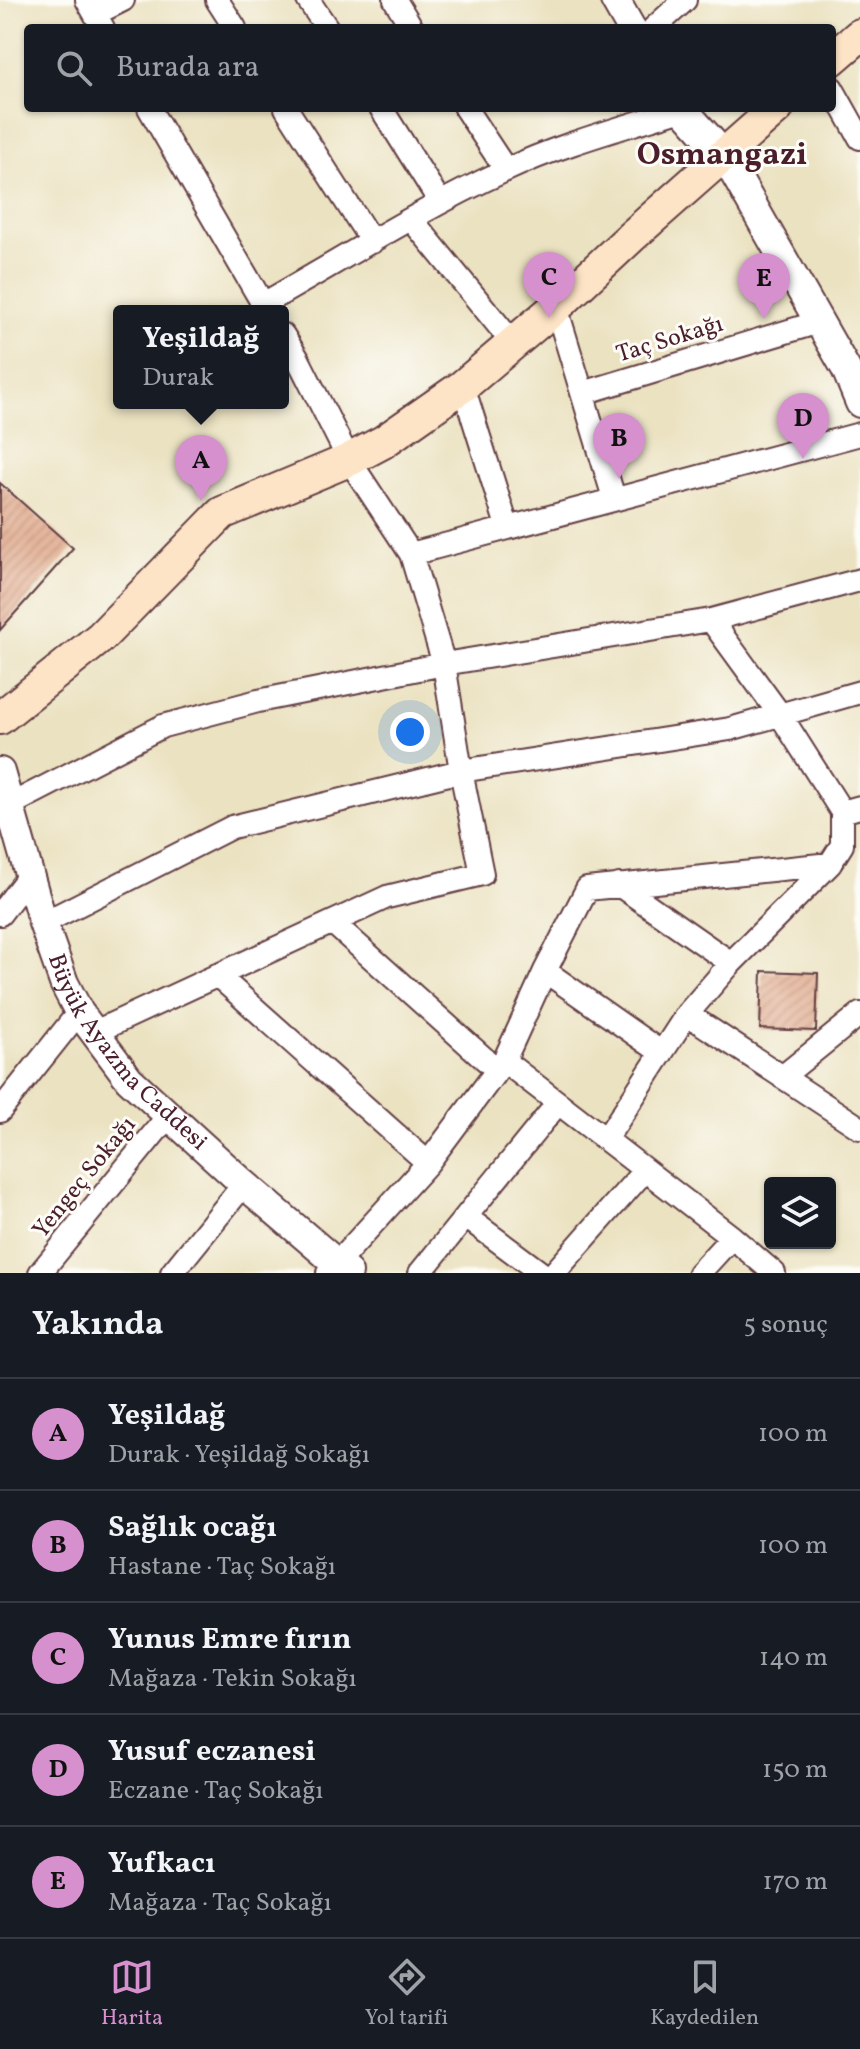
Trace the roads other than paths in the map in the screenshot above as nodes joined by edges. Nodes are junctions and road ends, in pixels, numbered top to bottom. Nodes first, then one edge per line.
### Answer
1 (123, 0) edge
2 (217, 0) edge
3 (308, 0) edge
4 (395, 0) edge
5 (615, 0) edge
6 (685, 0) edge
7 (95, 14) edge
8 (232, 24) edge
9 (324, 24) edge
10 (410, 24) edge
11 (629, 24) edge
12 (658, 24) edge
13 (860, 35) edge
14 (836, 56) edge
15 (836, 95) edge
16 (151, 112) edge
17 (289, 112) edge
18 (384, 112) edge
19 (468, 112) edge
20 (669, 112) edge
21 (686, 112) edge
22 (772, 112) edge
23 (860, 138) edge
24 (724, 155) junction
25 (506, 170) junction
26 (440, 202) junction
27 (412, 220) junction
28 (372, 242) junction
29 (263, 305) edge
30 (270, 305) edge
31 (556, 307) junction
32 (819, 322) junction
33 (512, 342) junction
34 (289, 345) edge
35 (463, 386) junction
36 (583, 393) junction
37 (860, 403) edge
38 (860, 434) edge
39 (349, 460) junction
40 (614, 498) junction
41 (507, 526) junction
42 (411, 554) junction
43 (860, 580) edge
44 (711, 620) junction
45 (444, 664) junction
46 (860, 692) edge
47 (781, 716) junction
48 (0, 718) edge
49 (461, 771) junction
50 (0, 772) edge
51 (10, 805) junction
52 (851, 810) edge
53 (830, 864) junction
54 (29, 876) junction
55 (619, 885) junction
56 (0, 914) edge
57 (43, 923) junction
58 (333, 923) junction
59 (731, 963) junction
60 (545, 971) junction
61 (217, 975) junction
62 (687, 1014) junction
63 (860, 1014) edge
64 (87, 1022) junction
65 (662, 1053) junction
66 (501, 1065) junction
67 (782, 1077) junction
68 (558, 1103) junction
69 (0, 1111) edge
70 (169, 1115) junction
71 (860, 1128) edge
72 (606, 1139) junction
73 (428, 1163) junction
74 (645, 1170) junction
75 (244, 1184) junction
76 (466, 1217) junction
77 (732, 1237) junction
78 (338, 1269) edge
79 (40, 1273) edge
80 (172, 1273) edge
81 (420, 1273) edge
82 (541, 1273) edge
83 (554, 1273) edge
84 (699, 1273) edge
85 (774, 1273) edge

1 - 7 street
2 - 8 street
3 - 9 street
4 - 10 street
5 - 11 street
6 - 12 street
13 - 14 main road
15 - 23 street
16 - 29 street
17 - 28 street
18 - 26 street
19 - 25 street
20 - 25 street
21 - 24 street
22 - 24 main road
24 - 31 main road
24 - 32 street
25 - 26 street
26 - 27 street
27 - 28 street
27 - 33 street
28 - 30 street
31 - 33 main road
31 - 36 street
32 - 36 street, Taç Sokağı
32 - 37 street
33 - 35 main road
34 - 39 street
35 - 39 main road
35 - 41 street
36 - 40 street
38 - 40 street
39 - 42 street
39 - 48 main road
40 - 41 street
41 - 42 street
42 - 45 street
43 - 44 street
44 - 45 street
44 - 47 street
45 - 49 street
45 - 51 street
46 - 47 street
47 - 49 street
47 - 52 street
49 - 57 street
49 - 58 street
50 - 51 street, Büyük Ayazma Caddesi
51 - 54 street, Büyük Ayazma Caddesi
52 - 53 street
53 - 55 street
53 - 59 street
54 - 56 street
54 - 57 street, Büyük Ayazma Caddesi
55 - 59 street
55 - 60 street
57 - 64 street, Büyük Ayazma Caddesi
58 - 61 street
58 - 66 street
59 - 62 street
60 - 65 street
60 - 66 street
61 - 64 street
61 - 73 street
62 - 65 street
62 - 67 street
63 - 67 street
64 - 69 street
64 - 70 street, Büyük Ayazma Caddesi
65 - 72 street
66 - 68 street
66 - 73 street
67 - 71 street
68 - 72 street
68 - 76 street
70 - 75 street, Büyük Ayazma Caddesi
70 - 79 street, Yengeç Sokağı
72 - 74 street
73 - 78 street
74 - 77 street
74 - 83 street
75 - 78 street, Büyük Ayazma Caddesi
75 - 80 street
76 - 81 street
76 - 82 street
77 - 84 street
77 - 85 street

